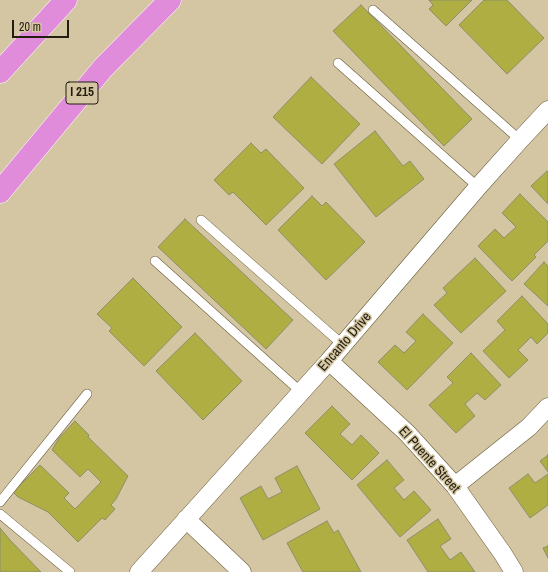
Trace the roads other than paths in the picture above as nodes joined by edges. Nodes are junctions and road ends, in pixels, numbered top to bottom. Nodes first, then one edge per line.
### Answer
1 (66, 0) edge
2 (170, 0) edge
3 (373, 10) dead end
4 (338, 63) dead end
5 (0, 72) edge
6 (548, 110) edge
7 (520, 140) junction
8 (478, 187) junction
9 (0, 192) edge
10 (201, 220) dead end
11 (155, 261) dead end
12 (343, 345) junction
13 (329, 361) junction
14 (301, 392) junction
15 (87, 394) dead end
16 (548, 407) edge
17 (455, 486) junction
18 (0, 502) edge
19 (0, 514) edge
20 (186, 519) junction
21 (70, 572) edge
22 (139, 572) edge
23 (242, 572) edge
24 (514, 572) edge

1 - 5 highway
2 - 9 highway, I 215
3 - 7 lane
4 - 8 lane
6 - 7 street, Encanto Drive
7 - 8 street, Encanto Drive
8 - 12 street, Encanto Drive
10 - 12 lane
11 - 14 lane
12 - 13 street, Encanto Drive
13 - 14 street, Encanto Drive
13 - 17 street, El Puente Street
14 - 20 street, Encanto Drive
15 - 18 lane
16 - 17 street
17 - 24 street, El Puente Street
19 - 21 lane
20 - 22 street, Encanto Drive
20 - 23 street

